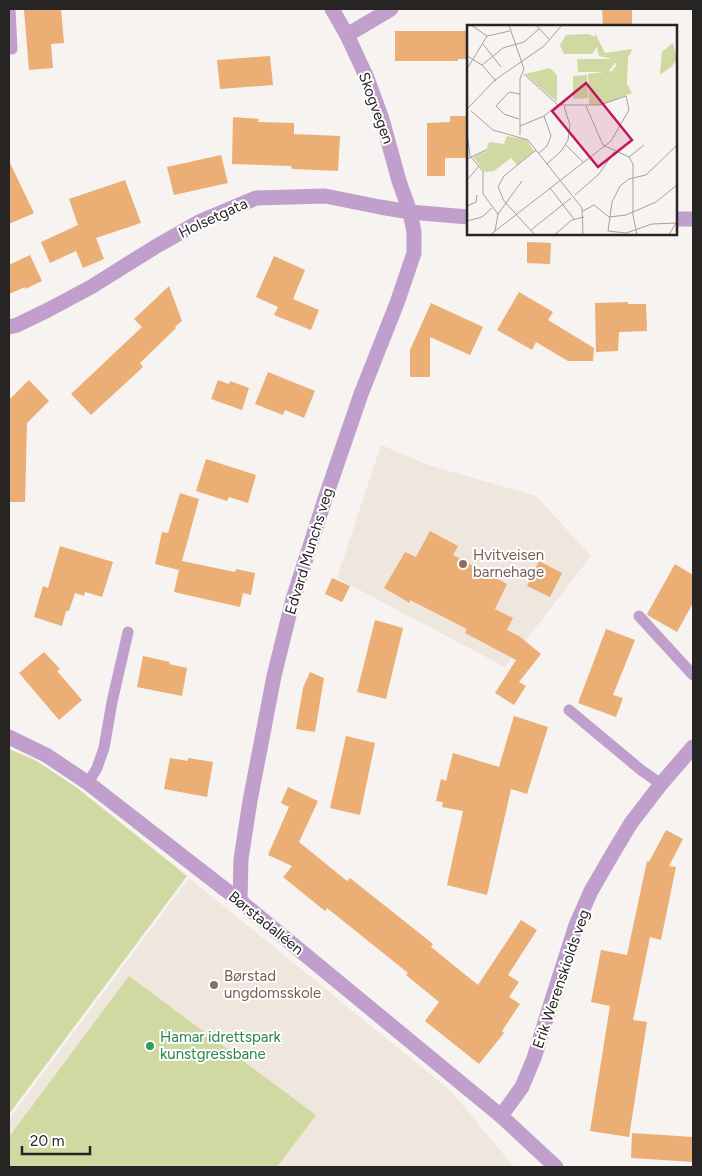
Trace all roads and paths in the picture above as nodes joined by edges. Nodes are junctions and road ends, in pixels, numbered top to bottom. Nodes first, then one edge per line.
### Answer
1 (10, 9) edge
2 (332, 9) edge
3 (391, 9) edge
4 (347, 35) junction
5 (12, 49) dead end
6 (410, 212) junction
7 (467, 217) edge
8 (677, 219) edge
9 (693, 219) edge
10 (9, 327) edge
11 (639, 616) dead end
12 (128, 632) dead end
13 (693, 675) edge
14 (569, 710) dead end
15 (9, 736) edge
16 (693, 747) edge
17 (88, 783) junction
18 (661, 784) junction
19 (240, 901) junction
20 (501, 1116) junction
21 (556, 1167) edge

1 - 5 lane
2 - 4 street, Skogvegen
3 - 4 street
4 - 6 street, Skogvegen
6 - 7 street, Holsetgata
6 - 10 street, Holsetgata
6 - 19 street, Edvard Munchs veg
8 - 9 street
11 - 13 lane
12 - 17 lane
14 - 18 lane
15 - 17 street, Børstadalléen
16 - 18 street, Erik Werenskiolds veg
17 - 19 street, Børstadalléen
18 - 20 street, Erik Werenskiolds veg
19 - 20 street, Børstadalléen
20 - 21 street, Børstadalléen

